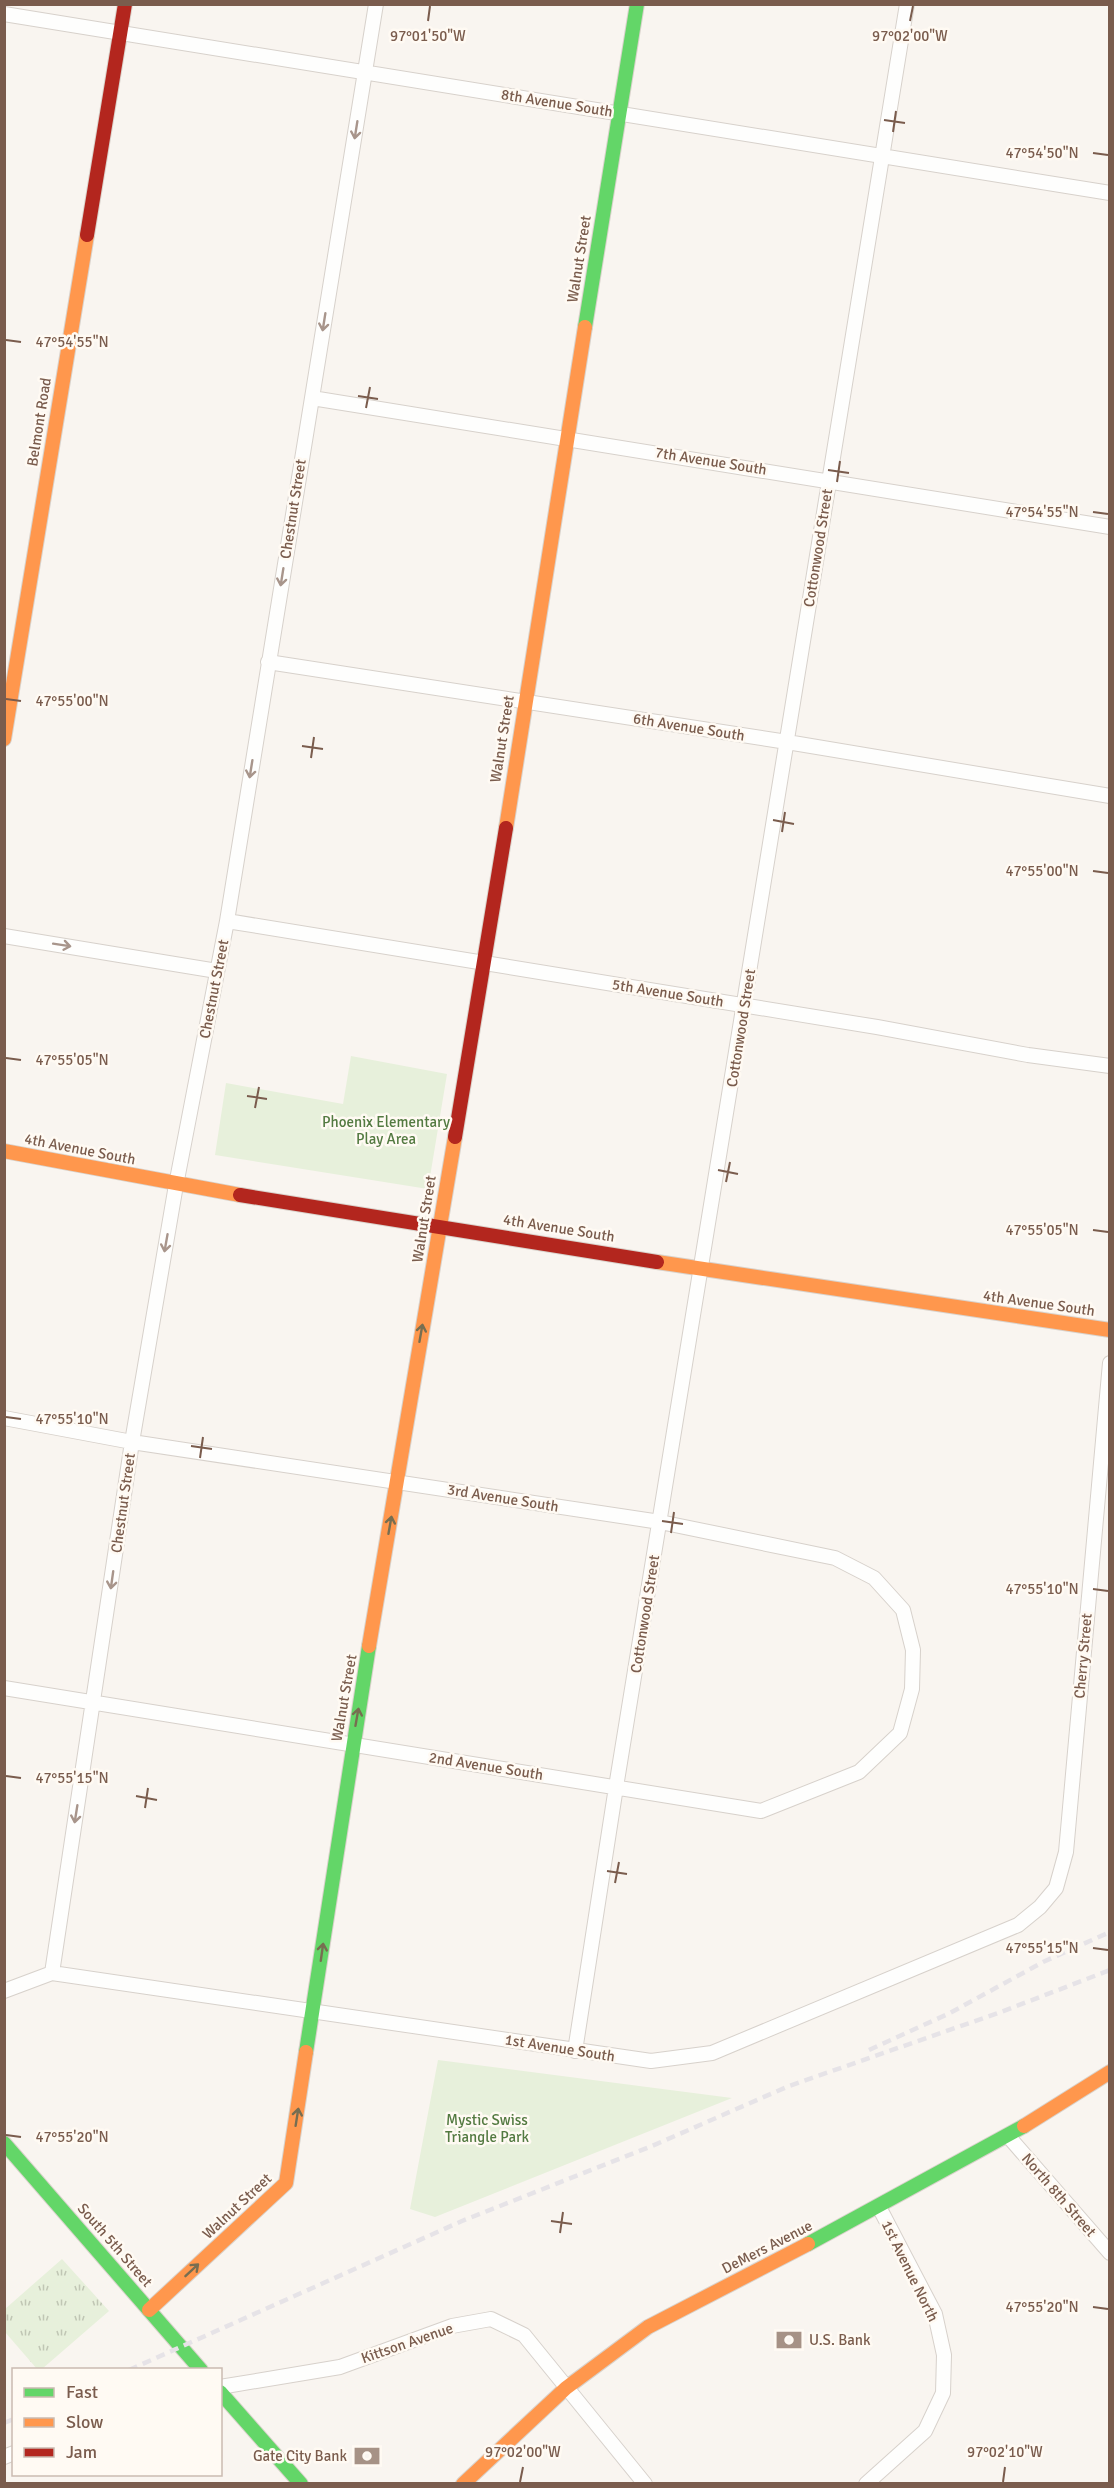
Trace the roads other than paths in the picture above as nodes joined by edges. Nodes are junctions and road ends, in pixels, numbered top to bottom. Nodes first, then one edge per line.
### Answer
1 (124, 4) edge
2 (376, 4) edge
3 (637, 4) edge
4 (907, 4) edge
5 (4, 14) edge
6 (120, 33) junction
7 (366, 72) junction
8 (619, 113) junction
9 (882, 155) junction
10 (1110, 193) edge
11 (312, 398) junction
12 (568, 438) junction
13 (829, 480) junction
14 (1110, 527) edge
15 (268, 662) junction
16 (524, 700) junction
17 (4, 739) edge
18 (787, 742) junction
19 (1110, 796) edge
20 (227, 921) junction
21 (4, 936) edge
22 (484, 963) junction
23 (217, 971) junction
24 (745, 1005) junction
25 (1110, 1066) edge
26 (4, 1151) edge
27 (176, 1185) junction
28 (439, 1225) junction
29 (701, 1269) junction
30 (1110, 1330) edge
31 (1110, 1363) edge
32 (4, 1418) edge
33 (132, 1442) junction
34 (397, 1482) junction
35 (660, 1522) junction
36 (4, 1688) edge
37 (912, 1689) joint
38 (93, 1703) junction
39 (353, 1744) junction
40 (616, 1787) junction
41 (1040, 1907) joint
42 (51, 1972) junction
43 (4, 1991) edge
44 (313, 2010) junction
45 (575, 2051) junction
46 (1110, 2072) edge
47 (1008, 2136) junction
48 (4, 2143) edge
49 (879, 2208) junction
50 (1110, 2253) edge
51 (149, 2310) junction
52 (199, 2368) edge
53 (222, 2387) edge
54 (566, 2388) junction
55 (222, 2394) edge
56 (301, 2484) edge
57 (464, 2484) edge
58 (645, 2484) edge
59 (866, 2484) edge

1 - 6 street, Belmont Road
2 - 7 street, Chestnut Street
3 - 8 street, Walnut Street
4 - 9 street, Cottonwood Street
5 - 6 street, 8th Avenue South
6 - 7 street, 8th Avenue South
6 - 17 street, Belmont Road
7 - 8 street, 8th Avenue South
7 -> 11 street, Chestnut Street
8 - 9 street, 8th Avenue South
8 - 12 street, Walnut Street
9 - 10 street, 8th Avenue South
9 - 13 street, Cottonwood Street
11 - 12 street, 7th Avenue South
11 -> 15 street, Chestnut Street
12 - 13 street, 7th Avenue South
12 - 16 street, Walnut Street
13 - 14 street, 7th Avenue South
13 - 18 street, Cottonwood Street
15 - 16 street, 6th Avenue South
15 -> 20 street, Chestnut Street
16 - 18 street, 6th Avenue South
16 - 22 street, Walnut Street
18 - 19 street, 6th Avenue South
18 - 24 street, Cottonwood Street
20 - 22 street, 5th Avenue South
20 - 23 street, Chestnut Street
21 -> 23 street
22 - 24 street, 5th Avenue South
22 - 28 street, Walnut Street
23 - 27 street, Chestnut Street
24 - 25 street, 5th Avenue South
24 - 29 street, Cottonwood Street
26 - 27 street, 4th Avenue South
27 - 28 street, 4th Avenue South
27 -> 33 street, Chestnut Street
28 - 29 street, 4th Avenue South
34 -> 28 street, Walnut Street
29 - 30 street, 4th Avenue South
29 - 35 street, Cottonwood Street
31 - 41 street, Cherry Street
32 - 33 street, 3rd Avenue South
33 - 34 street, 3rd Avenue South
33 -> 38 street, Chestnut Street
34 - 35 street, 3rd Avenue South
39 -> 34 street, Walnut Street
35 - 37 street, 3rd Avenue South
35 - 40 street, Cottonwood Street
36 - 38 street, 2nd Avenue South
37 - 40 street, 2nd Avenue South
38 - 39 street, 2nd Avenue South
38 -> 42 street, Chestnut Street
39 - 40 street, 2nd Avenue South
44 -> 39 street, Walnut Street
40 - 45 street, Cottonwood Street
41 - 45 street, 1st Avenue South
42 - 43 street
42 - 44 street, 1st Avenue South
44 - 45 street, 1st Avenue South
51 -> 44 street, Walnut Street
46 - 47 street, DeMers Avenue
47 - 49 street, DeMers Avenue
47 - 50 street, North 8th Street
48 - 51 street, South 5th Street
49 - 54 street, DeMers Avenue
49 - 59 street, 1st Avenue North
51 - 52 street, South 5th Street
53 - 54 street, Kittson Avenue
54 - 57 street, DeMers Avenue
54 - 58 street, Kittson Avenue
55 - 56 street

